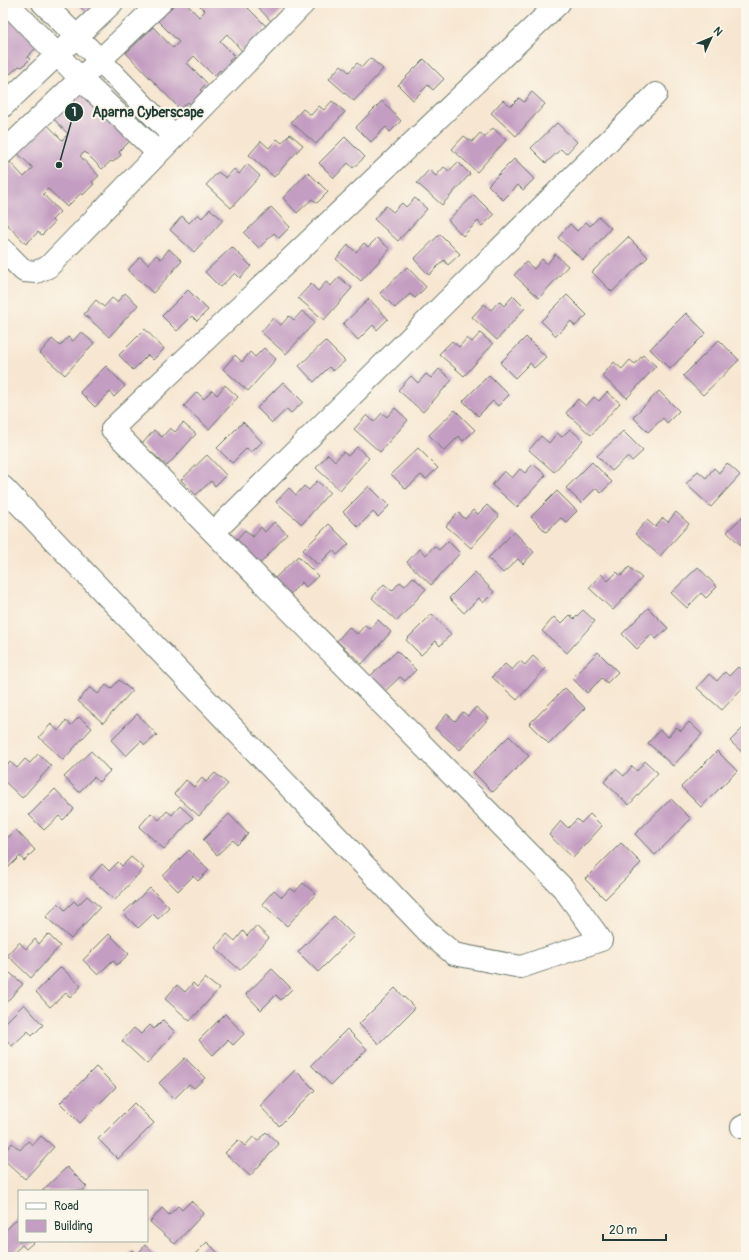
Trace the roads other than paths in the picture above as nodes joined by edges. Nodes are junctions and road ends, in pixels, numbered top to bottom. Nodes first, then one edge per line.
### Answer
1 (7, 3) edge
2 (43, 3) edge
3 (112, 3) edge
4 (160, 3) edge
5 (304, 3) edge
6 (559, 3) edge
7 (77, 36) junction
8 (57, 54) junction
9 (100, 60) junction
10 (80, 78) junction
11 (656, 94) dead end
12 (3, 106) edge
13 (174, 137) junction
14 (3, 153) edge
15 (158, 153) junction
16 (3, 250) edge
17 (3, 487) edge
18 (214, 532) junction

1 - 8 street
2 - 7 street
3 - 7 street
4 - 9 street
5 - 13 street
6 - 18 street
7 - 8 street
7 - 9 street
8 - 10 street
8 - 12 street
9 - 10 street
9 - 13 street
10 - 14 street
10 - 15 street
11 - 18 street
13 - 15 street
15 - 16 street
17 - 18 street

